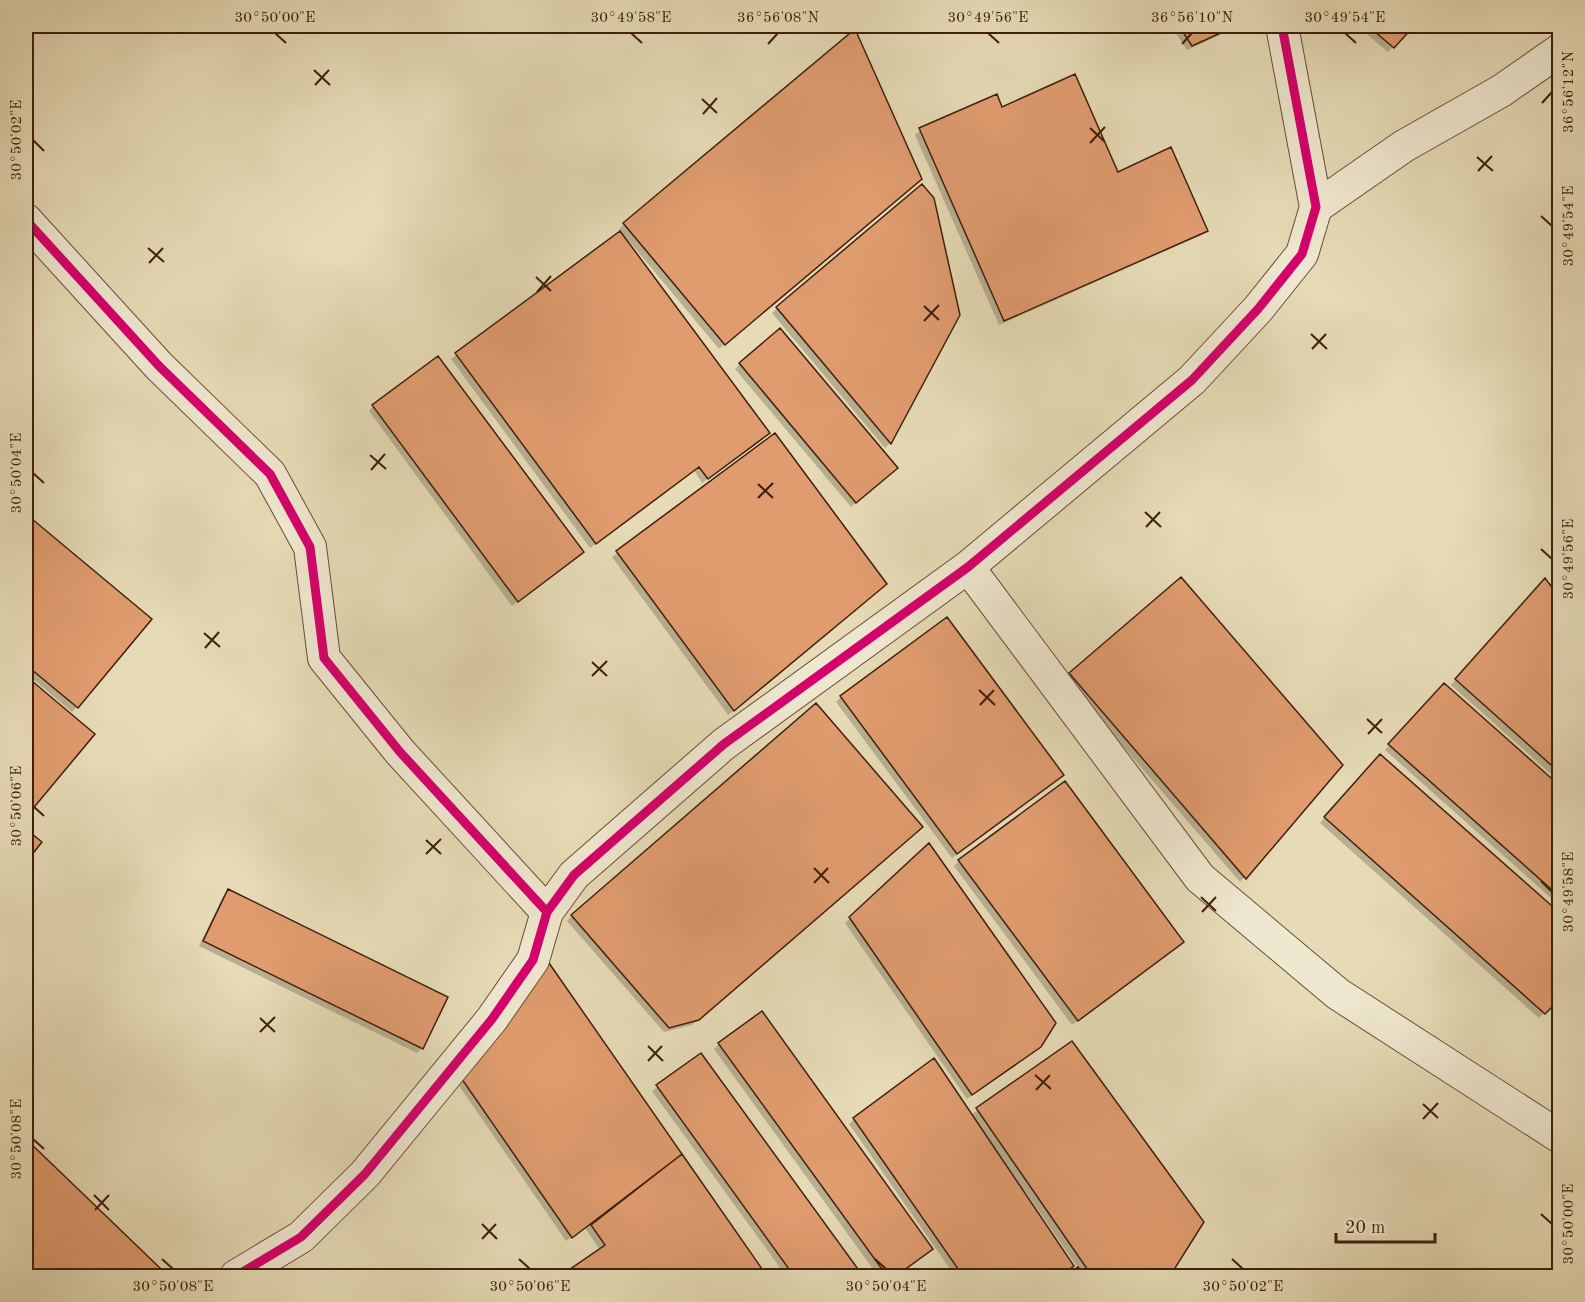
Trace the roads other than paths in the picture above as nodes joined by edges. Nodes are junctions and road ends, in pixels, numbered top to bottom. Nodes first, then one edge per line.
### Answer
1 (1282, 26) edge
2 (1560, 51) edge
3 (1316, 207) junction
4 (26, 220) edge
5 (968, 567) junction
6 (547, 912) junction
7 (1560, 1137) edge
8 (236, 1276) edge

1 - 3 street
2 - 3 street
3 - 5 street
4 - 6 street
5 - 6 street
5 - 7 street
6 - 8 street

